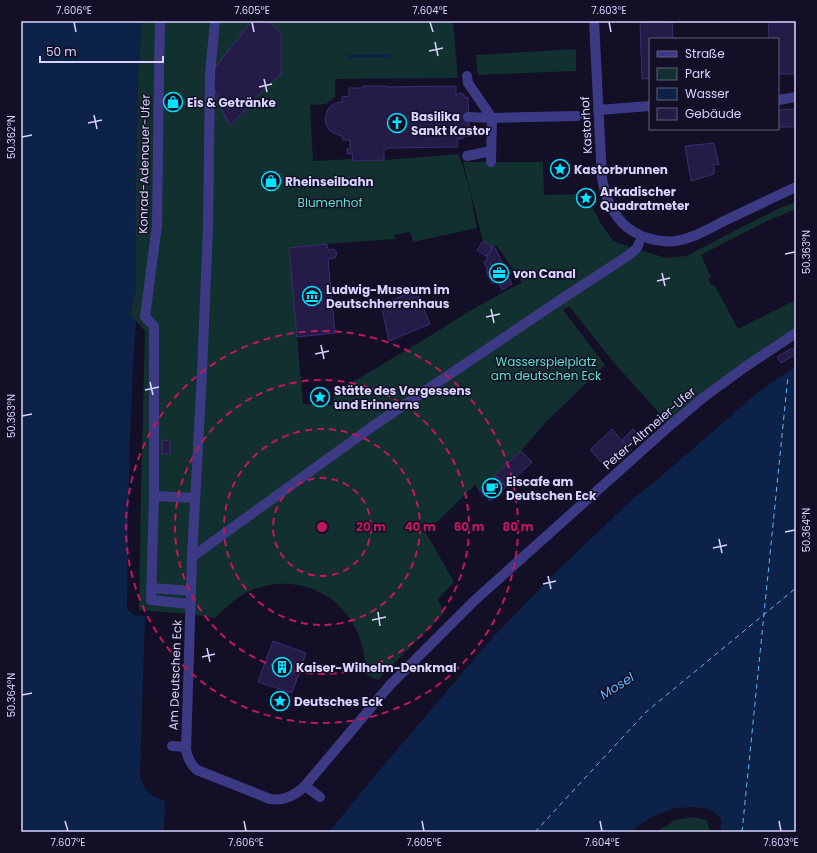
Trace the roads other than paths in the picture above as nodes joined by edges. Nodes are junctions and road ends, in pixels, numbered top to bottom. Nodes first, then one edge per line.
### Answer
1 (160, 21) edge
2 (215, 21) edge
3 (594, 21) edge
4 (467, 76) dead end
5 (796, 97) edge
6 (779, 100) edge
7 (649, 106) edge
8 (598, 110) junction
9 (577, 116) dead end
10 (468, 117) dead end
11 (492, 118) junction
12 (491, 151) junction
13 (467, 156) dead end
14 (491, 162) dead end
15 (796, 187) edge
16 (641, 239) junction
17 (796, 333) edge
18 (154, 496) junction
19 (195, 498) junction
20 (192, 557) junction
21 (152, 588) junction
22 (191, 590) junction
23 (190, 604) junction
24 (390, 685) joint
25 (172, 746) dead end
26 (186, 747) junction
27 (305, 786) junction
28 (320, 797) dead end

1 - 18 street, Konrad-Adenauer-Ufer
2 - 19 street
3 - 8 street, Kastorhof
4 - 11 street
5 - 6 street
7 - 8 street
8 - 16 street, Kastorhof
9 - 11 street, Kastorhof
10 - 11 street, Kastorhof
11 - 12 street
12 - 13 street
12 - 14 street
15 - 16 street
16 - 20 street
17 - 24 street, Peter-Altmeier-Ufer
18 - 19 street
18 - 21 street, Konrad-Adenauer-Ufer
19 - 20 street
20 - 22 street
21 - 22 street
21 - 23 street, Konrad-Adenauer-Ufer
22 - 23 street
23 - 26 street, Am Deutschen Eck
24 - 27 street, Am Deutschen Eck
25 - 26 street, Am Deutschen Eck
26 - 27 street, Am Deutschen Eck
27 - 28 street

